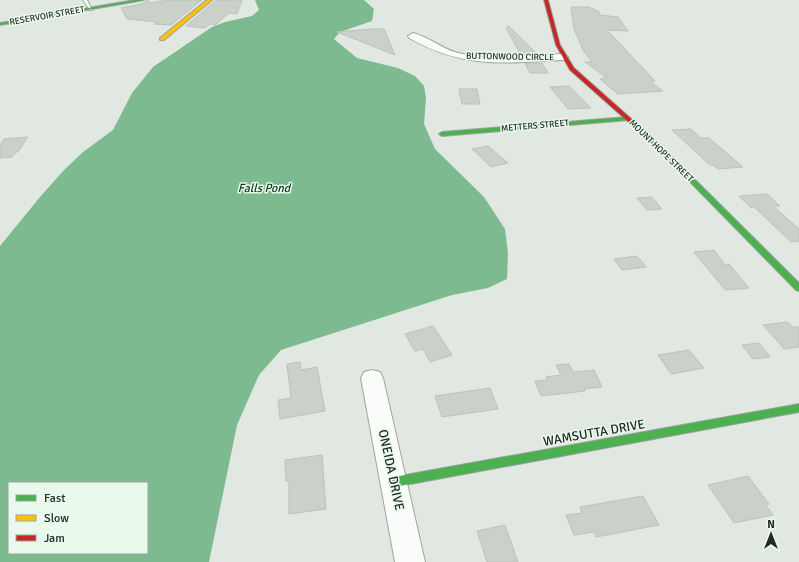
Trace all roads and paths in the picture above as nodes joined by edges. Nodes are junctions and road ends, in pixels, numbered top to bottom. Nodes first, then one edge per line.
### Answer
1 (85, 0) edge
2 (142, 0) edge
3 (210, 0) edge
4 (546, 0) edge
5 (91, 9) junction
6 (0, 24) edge
7 (413, 36) dead end
8 (162, 39) dead end
9 (563, 57) junction
10 (627, 119) junction
11 (442, 134) dead end
12 (799, 288) edge
13 (372, 378) dead end
14 (799, 408) edge
15 (394, 482) junction
16 (410, 562) edge

1 - 5 lane
2 - 5 street, RESERVOIR STREET
3 - 8 street
4 - 9 street, MOUNT HOPE STREET
5 - 6 street, RESERVOIR STREET
7 - 9 street, BUTTONWOOD CIRCLE
9 - 10 street, MOUNT HOPE STREET
10 - 11 street, METTERS STREET
10 - 12 street, MOUNT HOPE STREET
13 - 15 street, ONEIDA DRIVE
14 - 15 street, WAMSUTTA DRIVE
15 - 16 street, ONEIDA DRIVE

